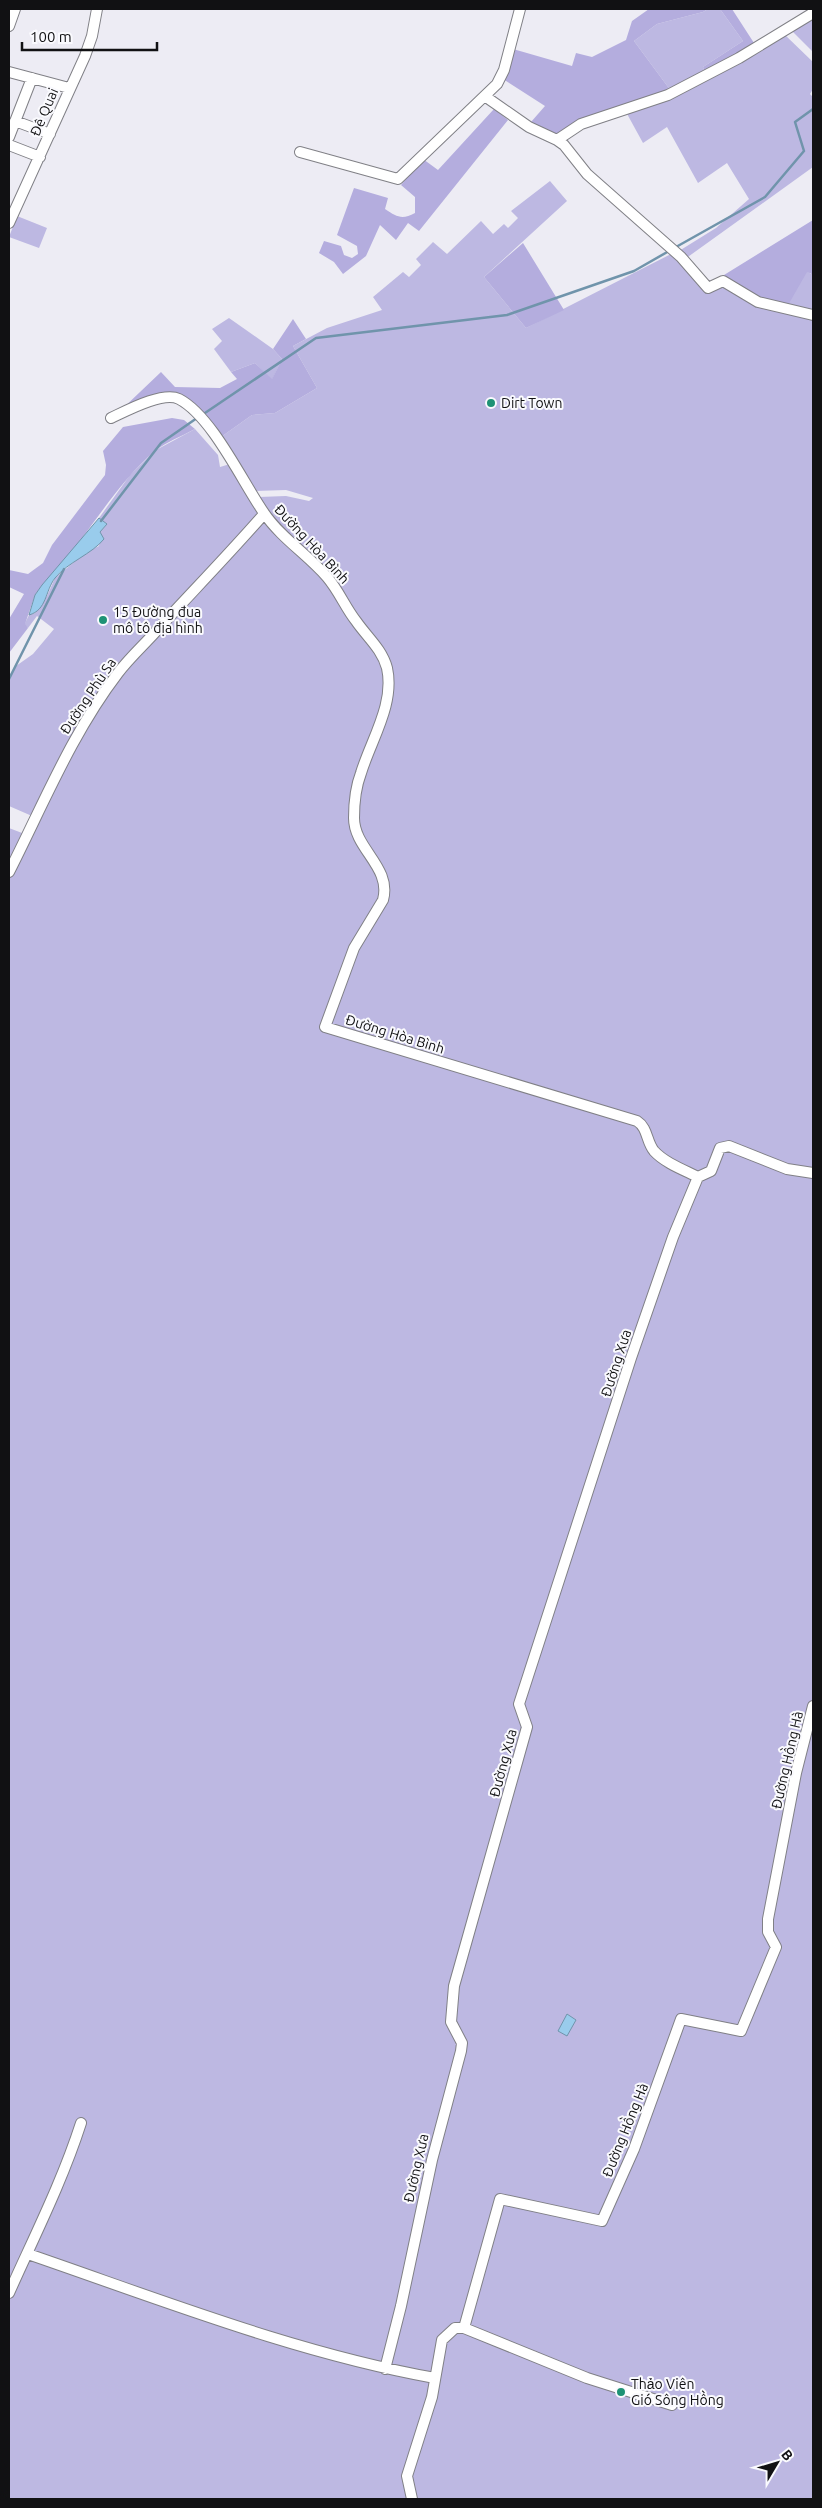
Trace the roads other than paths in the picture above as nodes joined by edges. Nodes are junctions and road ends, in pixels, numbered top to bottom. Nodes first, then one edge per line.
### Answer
1 (15, 9) edge
2 (97, 9) edge
3 (520, 9) edge
4 (813, 13) edge
5 (9, 26) edge
6 (9, 72) edge
7 (32, 78) junction
8 (69, 88) junction
9 (486, 97) junction
10 (15, 121) junction
11 (50, 134) junction
12 (9, 137) edge
13 (557, 140) junction
14 (9, 145) edge
15 (300, 152) dead end
16 (40, 157) junction
17 (9, 223) edge
18 (813, 315) edge
19 (111, 418) dead end
20 (264, 514) junction
21 (9, 872) edge
22 (813, 1173) edge
23 (698, 1177) junction
24 (813, 1707) edge
25 (81, 2123) dead end
26 (28, 2254) junction
27 (9, 2292) edge
28 (464, 2328) junction
29 (385, 2369) junction
30 (435, 2378) junction
31 (672, 2405) dead end
32 (412, 2499) edge

1 - 5 street
2 - 8 street, Đê Quai
3 - 9 street
4 - 13 street
6 - 7 street
7 - 8 street
7 - 10 street
8 - 11 street, Đê Quai
9 - 13 street
9 - 15 street
10 - 11 street
10 - 12 street
11 - 16 street, Đê Quai
13 - 18 street
14 - 16 street
16 - 17 street, Đê Quai
19 - 20 street, Đường Hòa Bình
20 - 21 street, Đường Phù Sa
20 - 23 street, Đường Hòa Bình
22 - 23 street
23 - 29 street, Đường Xưa
24 - 28 street, Đường Hồng Hà
25 - 26 street
26 - 27 street
26 - 29 street
28 - 30 street
28 - 31 street
29 - 30 street
30 - 32 street

